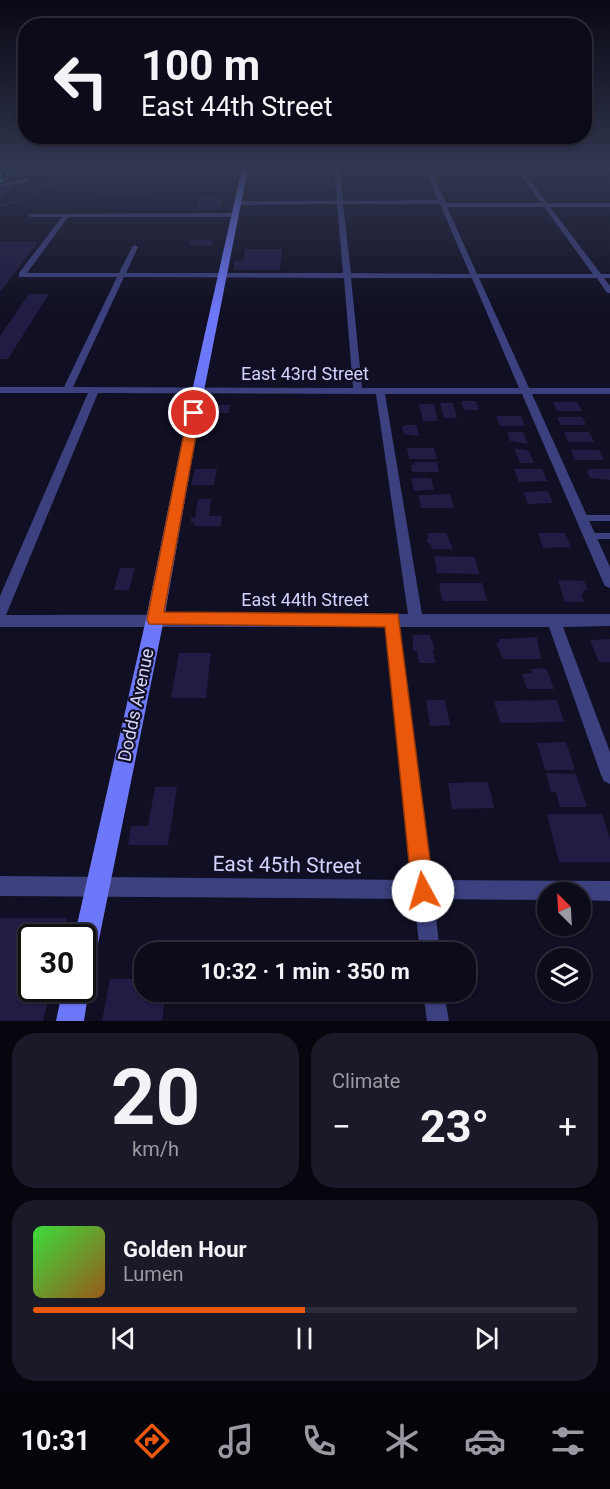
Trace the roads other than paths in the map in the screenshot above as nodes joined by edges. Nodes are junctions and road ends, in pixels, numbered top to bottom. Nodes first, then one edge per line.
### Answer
1 (66, 216) edge
2 (236, 216) edge
3 (342, 216) edge
4 (447, 216) edge
5 (553, 216) edge
6 (135, 247) dead end
7 (121, 275) junction
8 (222, 276) junction
9 (348, 276) junction
10 (474, 276) junction
11 (599, 276) junction
12 (610, 276) edge
13 (610, 291) edge
14 (0, 390) edge
15 (67, 390) junction
16 (94, 390) junction
17 (198, 391) junction
18 (358, 391) junction
19 (380, 391) junction
20 (610, 391) edge
21 (526, 392) junction
22 (582, 518) junction
23 (610, 518) edge
24 (590, 536) junction
25 (610, 536) edge
26 (610, 582) edge
27 (0, 612) edge
28 (155, 619) junction
29 (392, 620) junction
30 (416, 620) junction
31 (554, 620) junction
32 (610, 620) edge
33 (0, 621) edge
34 (610, 775) edge
35 (0, 885) edge
36 (97, 886) junction
37 (423, 891) junction
38 (610, 891) edge
39 (89, 924) edge
40 (429, 942) edge
41 (73, 1002) edge
42 (435, 1002) edge
43 (70, 1021) edge
44 (438, 1021) edge

1 - 7 street
2 - 8 street, Dodds Avenue
3 - 9 street
4 - 10 street
5 - 11 street
6 - 7 street
7 - 8 street
7 - 15 street
8 - 9 street
8 - 17 street, Dodds Avenue
9 - 10 street
9 - 18 street
10 - 11 street
10 - 21 street
11 - 12 street
11 - 13 street
14 - 15 street, East 43rd Street
15 - 16 street, East 43rd Street
16 - 17 street, East 43rd Street
16 - 27 street
17 - 18 street, East 43rd Street
17 - 28 street, Dodds Avenue
18 - 19 street, East 43rd Street
19 - 21 street, East 43rd Street
19 - 30 street
20 - 21 street, East 43rd Street
21 - 22 street
22 - 23 lane
22 - 24 street
24 - 25 lane
24 - 26 street
28 - 29 street, East 44th Street
28 - 33 street, East 44th Street
28 - 36 street, Dodds Avenue
29 - 30 street, East 44th Street
29 - 37 street
30 - 31 street, East 44th Street
31 - 32 street, East 44th Street
31 - 34 street
35 - 36 street, East 45th Street
36 - 37 street, East 45th Street
36 - 39 street, Dodds Avenue
37 - 38 street, East 45th Street
37 - 40 street
41 - 43 street
42 - 44 street

